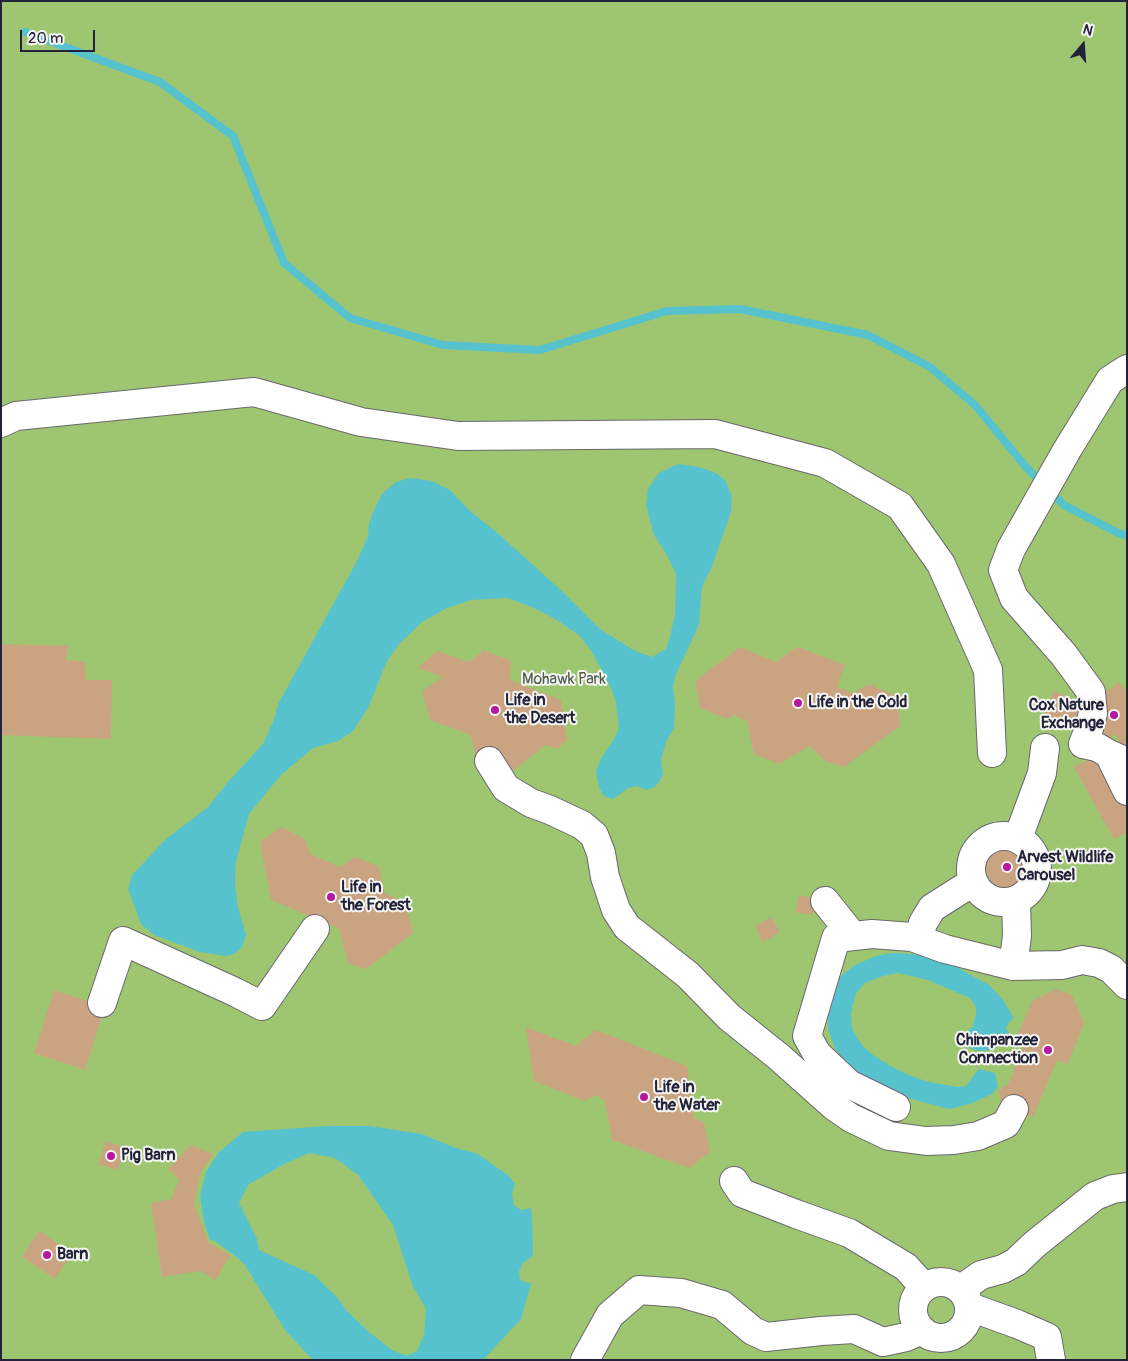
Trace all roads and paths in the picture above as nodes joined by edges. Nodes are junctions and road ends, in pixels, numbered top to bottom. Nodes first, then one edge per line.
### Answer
1 (1127, 369) edge
2 (1, 423) edge
3 (1045, 748) dead end
4 (992, 753) dead end
5 (1118, 758) edge
6 (490, 761) dead end
7 (1127, 791) edge
8 (1018, 838) junction
9 (973, 882) junction
10 (825, 901) dead end
11 (1016, 901) junction
12 (315, 929) dead end
13 (918, 939) junction
14 (832, 946) junction
15 (1013, 966) junction
16 (1127, 985) edge
17 (102, 1003) dead end
18 (811, 1044) junction
19 (778, 1057) junction
20 (896, 1107) dead end
21 (1014, 1109) dead end
22 (734, 1181) dead end
23 (1127, 1187) edge
24 (924, 1287) junction
25 (965, 1298) junction
26 (922, 1330) junction
27 (585, 1360) edge
28 (1051, 1360) edge

1 - 5 street
2 - 4 street
3 - 8 street
5 - 7 street
6 - 19 street
8 - 9 street
8 - 11 street
9 - 11 street
9 - 13 street
10 - 14 street
11 - 15 street
12 - 17 street
13 - 14 street
13 - 15 street
14 - 18 street
15 - 16 street
18 - 19 street
18 - 20 street
19 - 21 street
22 - 24 street
23 - 25 street
24 - 25 street
24 - 26 street
25 - 26 street
25 - 28 street
26 - 27 street

